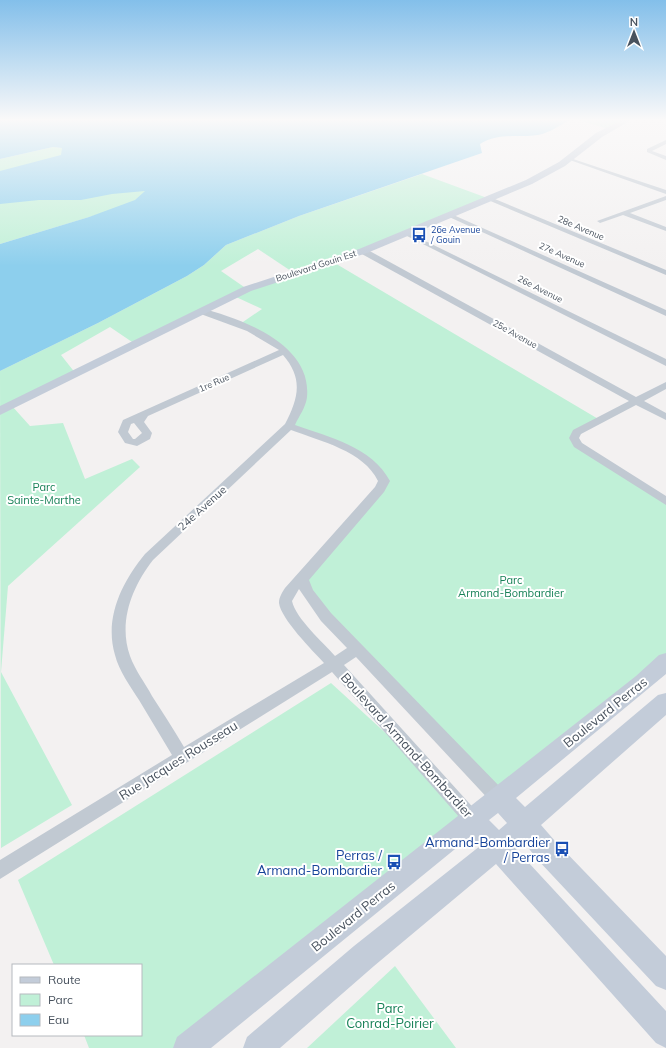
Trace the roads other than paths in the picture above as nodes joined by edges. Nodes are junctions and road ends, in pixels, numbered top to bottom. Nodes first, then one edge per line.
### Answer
1 (553, 168) edge
2 (597, 168) edge
3 (666, 192) edge
4 (666, 198) edge
5 (490, 199) junction
6 (624, 213) junction
7 (449, 215) junction
8 (600, 221) dead end
9 (666, 229) edge
10 (405, 233) junction
11 (363, 251) junction
12 (666, 273) edge
13 (201, 311) junction
14 (666, 313) edge
15 (285, 351) junction
16 (666, 363) edge
17 (666, 385) edge
18 (636, 401) junction
19 (0, 411) edge
20 (144, 415) dead end
21 (666, 417) edge
22 (290, 426) junction
23 (666, 501) edge
24 (302, 579) junction
25 (356, 650) junction
26 (666, 661) edge
27 (334, 664) junction
28 (666, 702) edge
29 (182, 758) junction
30 (499, 798) junction
31 (473, 820) junction
32 (524, 823) junction
33 (499, 846) junction
34 (0, 870) edge
35 (666, 976) edge
36 (666, 1032) edge
37 (188, 1048) edge
38 (258, 1048) edge

1 - 5 street, Boulevard Gouin Est
2 - 3 street
4 - 6 street
5 - 7 street, Boulevard Gouin Est
5 - 12 street, 28e Avenue
6 - 8 street
6 - 9 street
7 - 10 street, Boulevard Gouin Est
7 - 14 street, 27e Avenue
10 - 11 street, Boulevard Gouin Est
10 - 16 street, 26e Avenue
11 - 13 street, Boulevard Gouin Est
11 - 18 street, 25e Avenue
13 - 15 street, 24e Avenue
13 - 19 street, Boulevard Gouin Est
15 - 20 street, 1re Rue
15 - 22 street, 24e Avenue
17 - 18 street
18 - 21 street, 25e Avenue
18 - 23 street
22 - 24 street, Boulevard Armand-Bombardier
22 - 29 street, 24e Avenue
24 - 25 street
24 - 27 street, Boulevard Armand-Bombardier
25 - 27 street, Rue Jacques Rousseau
25 - 30 street
26 - 30 street, Boulevard Perras
27 - 29 street, Rue Jacques Rousseau
27 - 31 street, Boulevard Armand-Bombardier
28 - 32 street
29 - 34 street, Rue Jacques Rousseau
30 - 31 street, Boulevard Perras
30 - 32 street
31 - 33 street, Boulevard Armand-Bombardier
31 - 37 street, Boulevard Perras
32 - 33 street
32 - 35 street
33 - 36 street, Boulevard Armand-Bombardier
33 - 38 street

